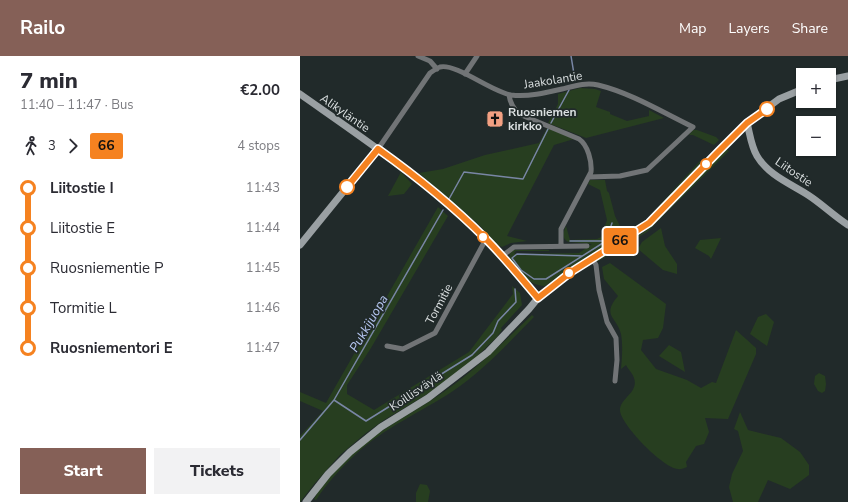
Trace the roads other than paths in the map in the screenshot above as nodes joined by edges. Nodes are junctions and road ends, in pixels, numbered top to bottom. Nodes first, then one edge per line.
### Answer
1 (418, 56) edge
2 (477, 56) edge
3 (437, 68) junction
4 (465, 74) junction
5 (848, 76) edge
6 (836, 79) edge
7 (796, 92) edge
8 (300, 94) edge
9 (509, 95) junction
10 (747, 123) junction
11 (378, 149) junction
12 (589, 178) junction
13 (848, 225) edge
14 (486, 239) junction
15 (300, 244) edge
16 (561, 246) junction
17 (587, 246) dead end
18 (502, 256) junction
19 (592, 258) junction
20 (538, 298) junction
21 (387, 346) dead end
22 (615, 381) dead end
23 (306, 502) edge

1 - 3 street
2 - 4 street
3 - 4 street, Jaakolantie
3 - 11 street
4 - 9 street, Jaakolantie
5 - 6 street
7 - 10 street, Koillisväylä
8 - 11 street, Alikyläntie
9 - 12 street
9 - 12 street, Jaakolantie
10 - 13 street, Liitostie
10 - 19 street, Koillisväylä
11 - 14 street, Alikyläntie
11 - 15 street
12 - 16 street
14 - 18 street, Alikyläntie
14 - 21 street, Tormitie
16 - 17 street
16 - 18 street
18 - 20 street, Alikyläntie
19 - 20 street, Koillisväylä
19 - 22 street
20 - 23 street, Koillisväylä

